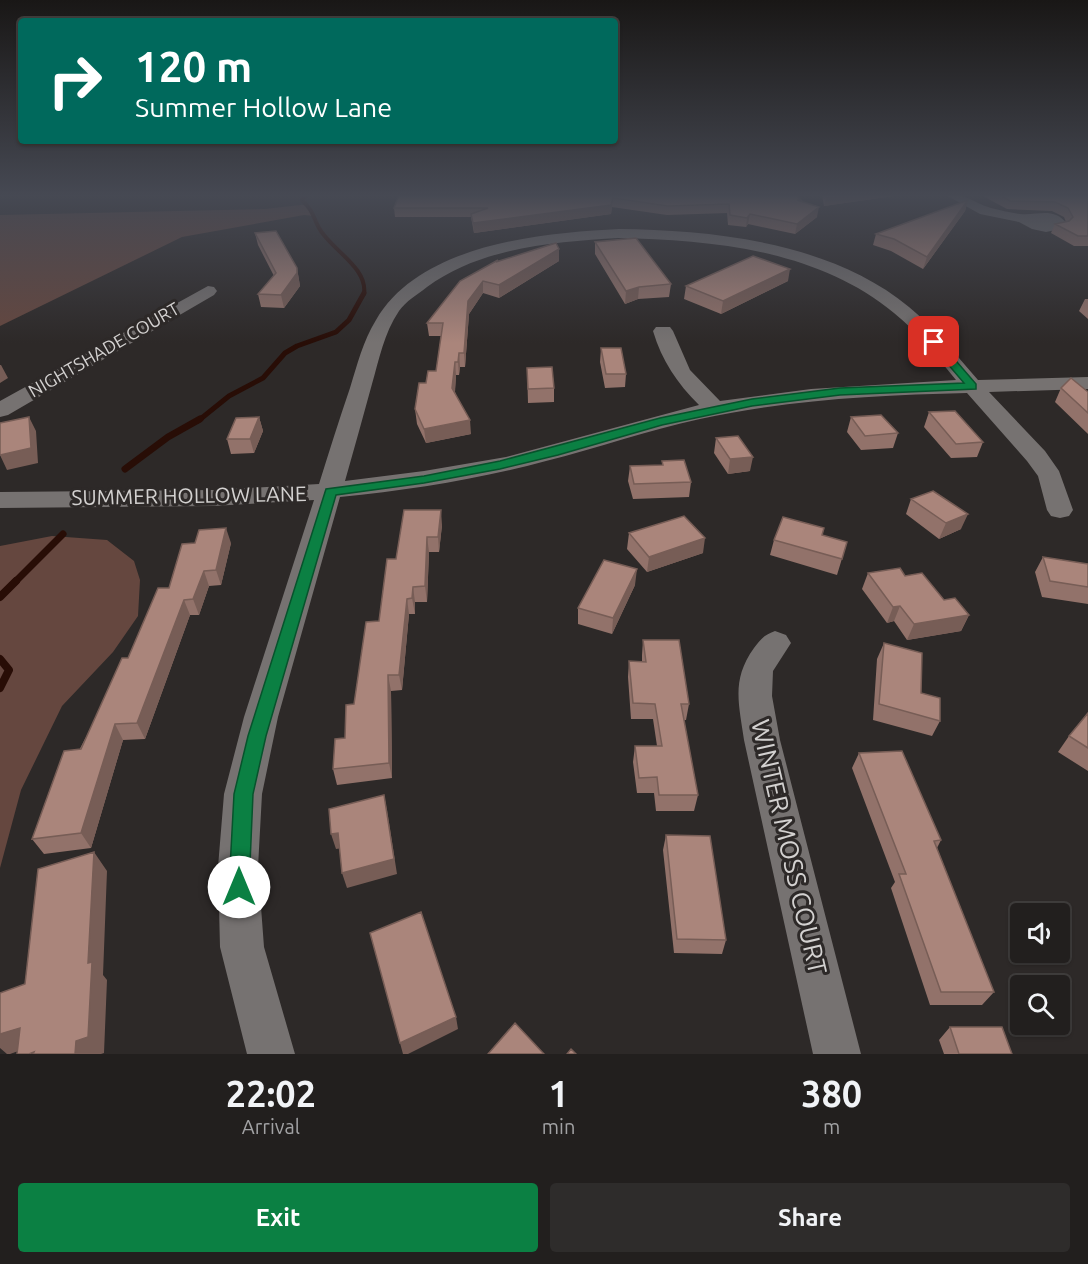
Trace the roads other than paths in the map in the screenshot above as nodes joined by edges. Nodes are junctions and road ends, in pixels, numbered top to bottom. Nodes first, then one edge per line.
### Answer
1 (525, 244) edge
2 (744, 244) edge
3 (207, 291) dead end
4 (663, 331) dead end
5 (1088, 383) edge
6 (973, 386) junction
7 (716, 409) junction
8 (0, 410) edge
9 (330, 492) junction
10 (0, 500) edge
11 (1060, 510) dead end
12 (775, 643) dead end
13 (271, 1054) edge
14 (837, 1054) edge

1 - 9 street
2 - 6 street
3 - 8 street, NIGHTSHADE COURT
4 - 7 street
5 - 6 street, SUMMER HOLLOW LANE
6 - 7 street, SUMMER HOLLOW LANE
6 - 11 street
7 - 9 street, SUMMER HOLLOW LANE
9 - 10 street, SUMMER HOLLOW LANE
9 - 13 street
12 - 14 street, WINTER MOSS COURT

